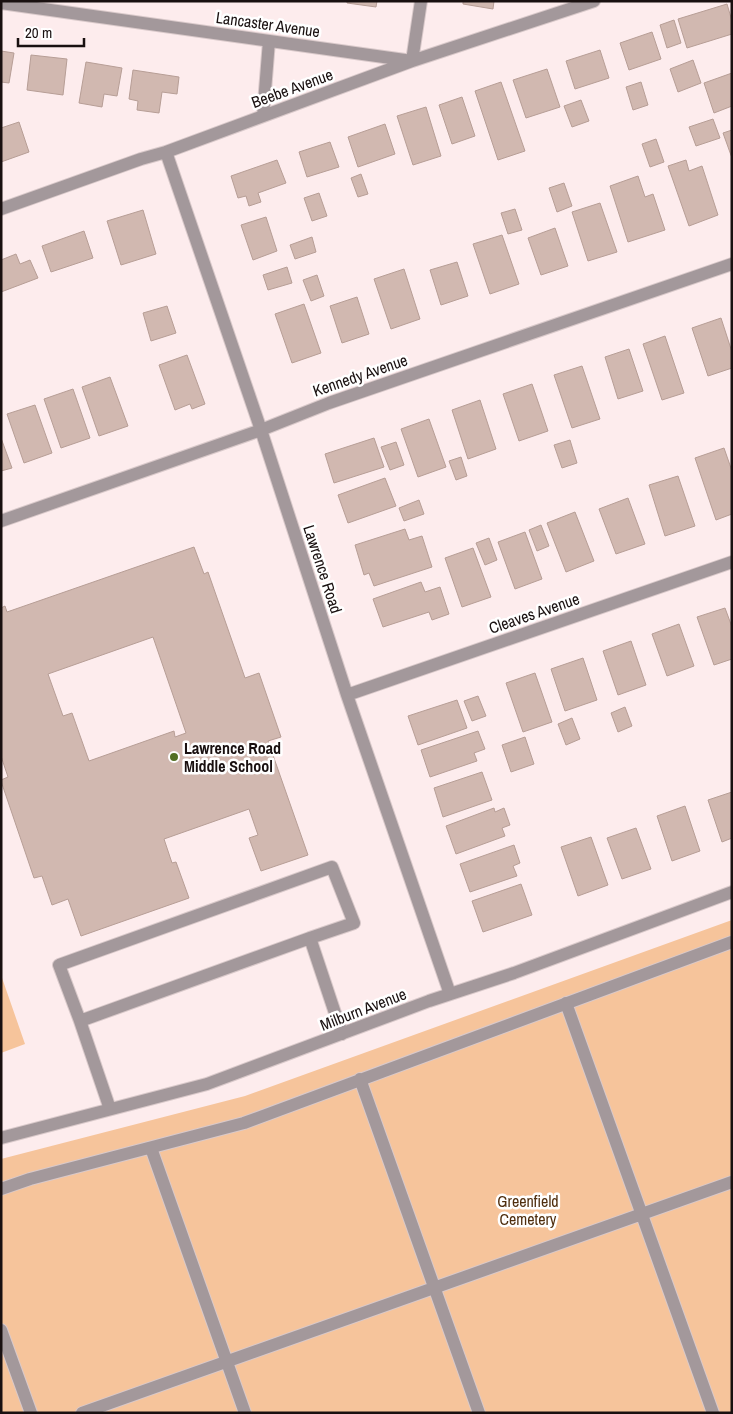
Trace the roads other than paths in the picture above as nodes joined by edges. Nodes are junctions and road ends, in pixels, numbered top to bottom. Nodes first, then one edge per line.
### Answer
1 (421, 1) edge
2 (594, 1) edge
3 (1, 3) edge
4 (269, 41) junction
5 (412, 61) junction
6 (263, 116) junction
7 (166, 152) junction
8 (1, 209) edge
9 (732, 264) edge
10 (261, 430) junction
11 (1, 521) edge
12 (732, 562) edge
13 (347, 694) junction
14 (732, 892) edge
15 (310, 938) junction
16 (732, 942) edge
17 (450, 994) junction
18 (566, 1003) junction
19 (80, 1021) junction
20 (342, 1034) junction
21 (360, 1079) junction
22 (110, 1109) junction
23 (1, 1138) edge
24 (151, 1148) junction
25 (732, 1182) edge
26 (1, 1190) edge
27 (642, 1214) junction
28 (434, 1288) junction
29 (1, 1330) edge
30 (227, 1361) junction
31 (31, 1413) edge
32 (82, 1413) edge
33 (245, 1413) edge
34 (479, 1413) edge
35 (713, 1413) edge

1 - 5 street
2 - 5 street, Beebe Avenue
3 - 4 street, Lancaster Avenue
4 - 5 street, Lancaster Avenue
4 - 6 street
5 - 6 street, Beebe Avenue
6 - 7 street, Beebe Avenue
7 - 8 street, Beebe Avenue
7 - 10 street, Lawrence Road
9 - 10 street, Kennedy Avenue
10 - 11 street, Kennedy Avenue
10 - 13 street, Lawrence Road
12 - 13 street, Cleaves Avenue
13 - 17 street, Lawrence Road
14 - 17 street, Milburn Avenue
15 - 19 street
15 - 19 street
15 - 20 street
16 - 18 street
17 - 20 street, Milburn Avenue
18 - 21 street
18 - 27 street
19 - 22 street
20 - 22 street, Milburn Avenue
21 - 24 street
21 - 28 street
22 - 23 street, Milburn Avenue
24 - 26 street
24 - 30 street
25 - 27 street
27 - 28 street
27 - 35 street
28 - 30 street
28 - 34 street
29 - 31 street
30 - 32 street
30 - 33 street

